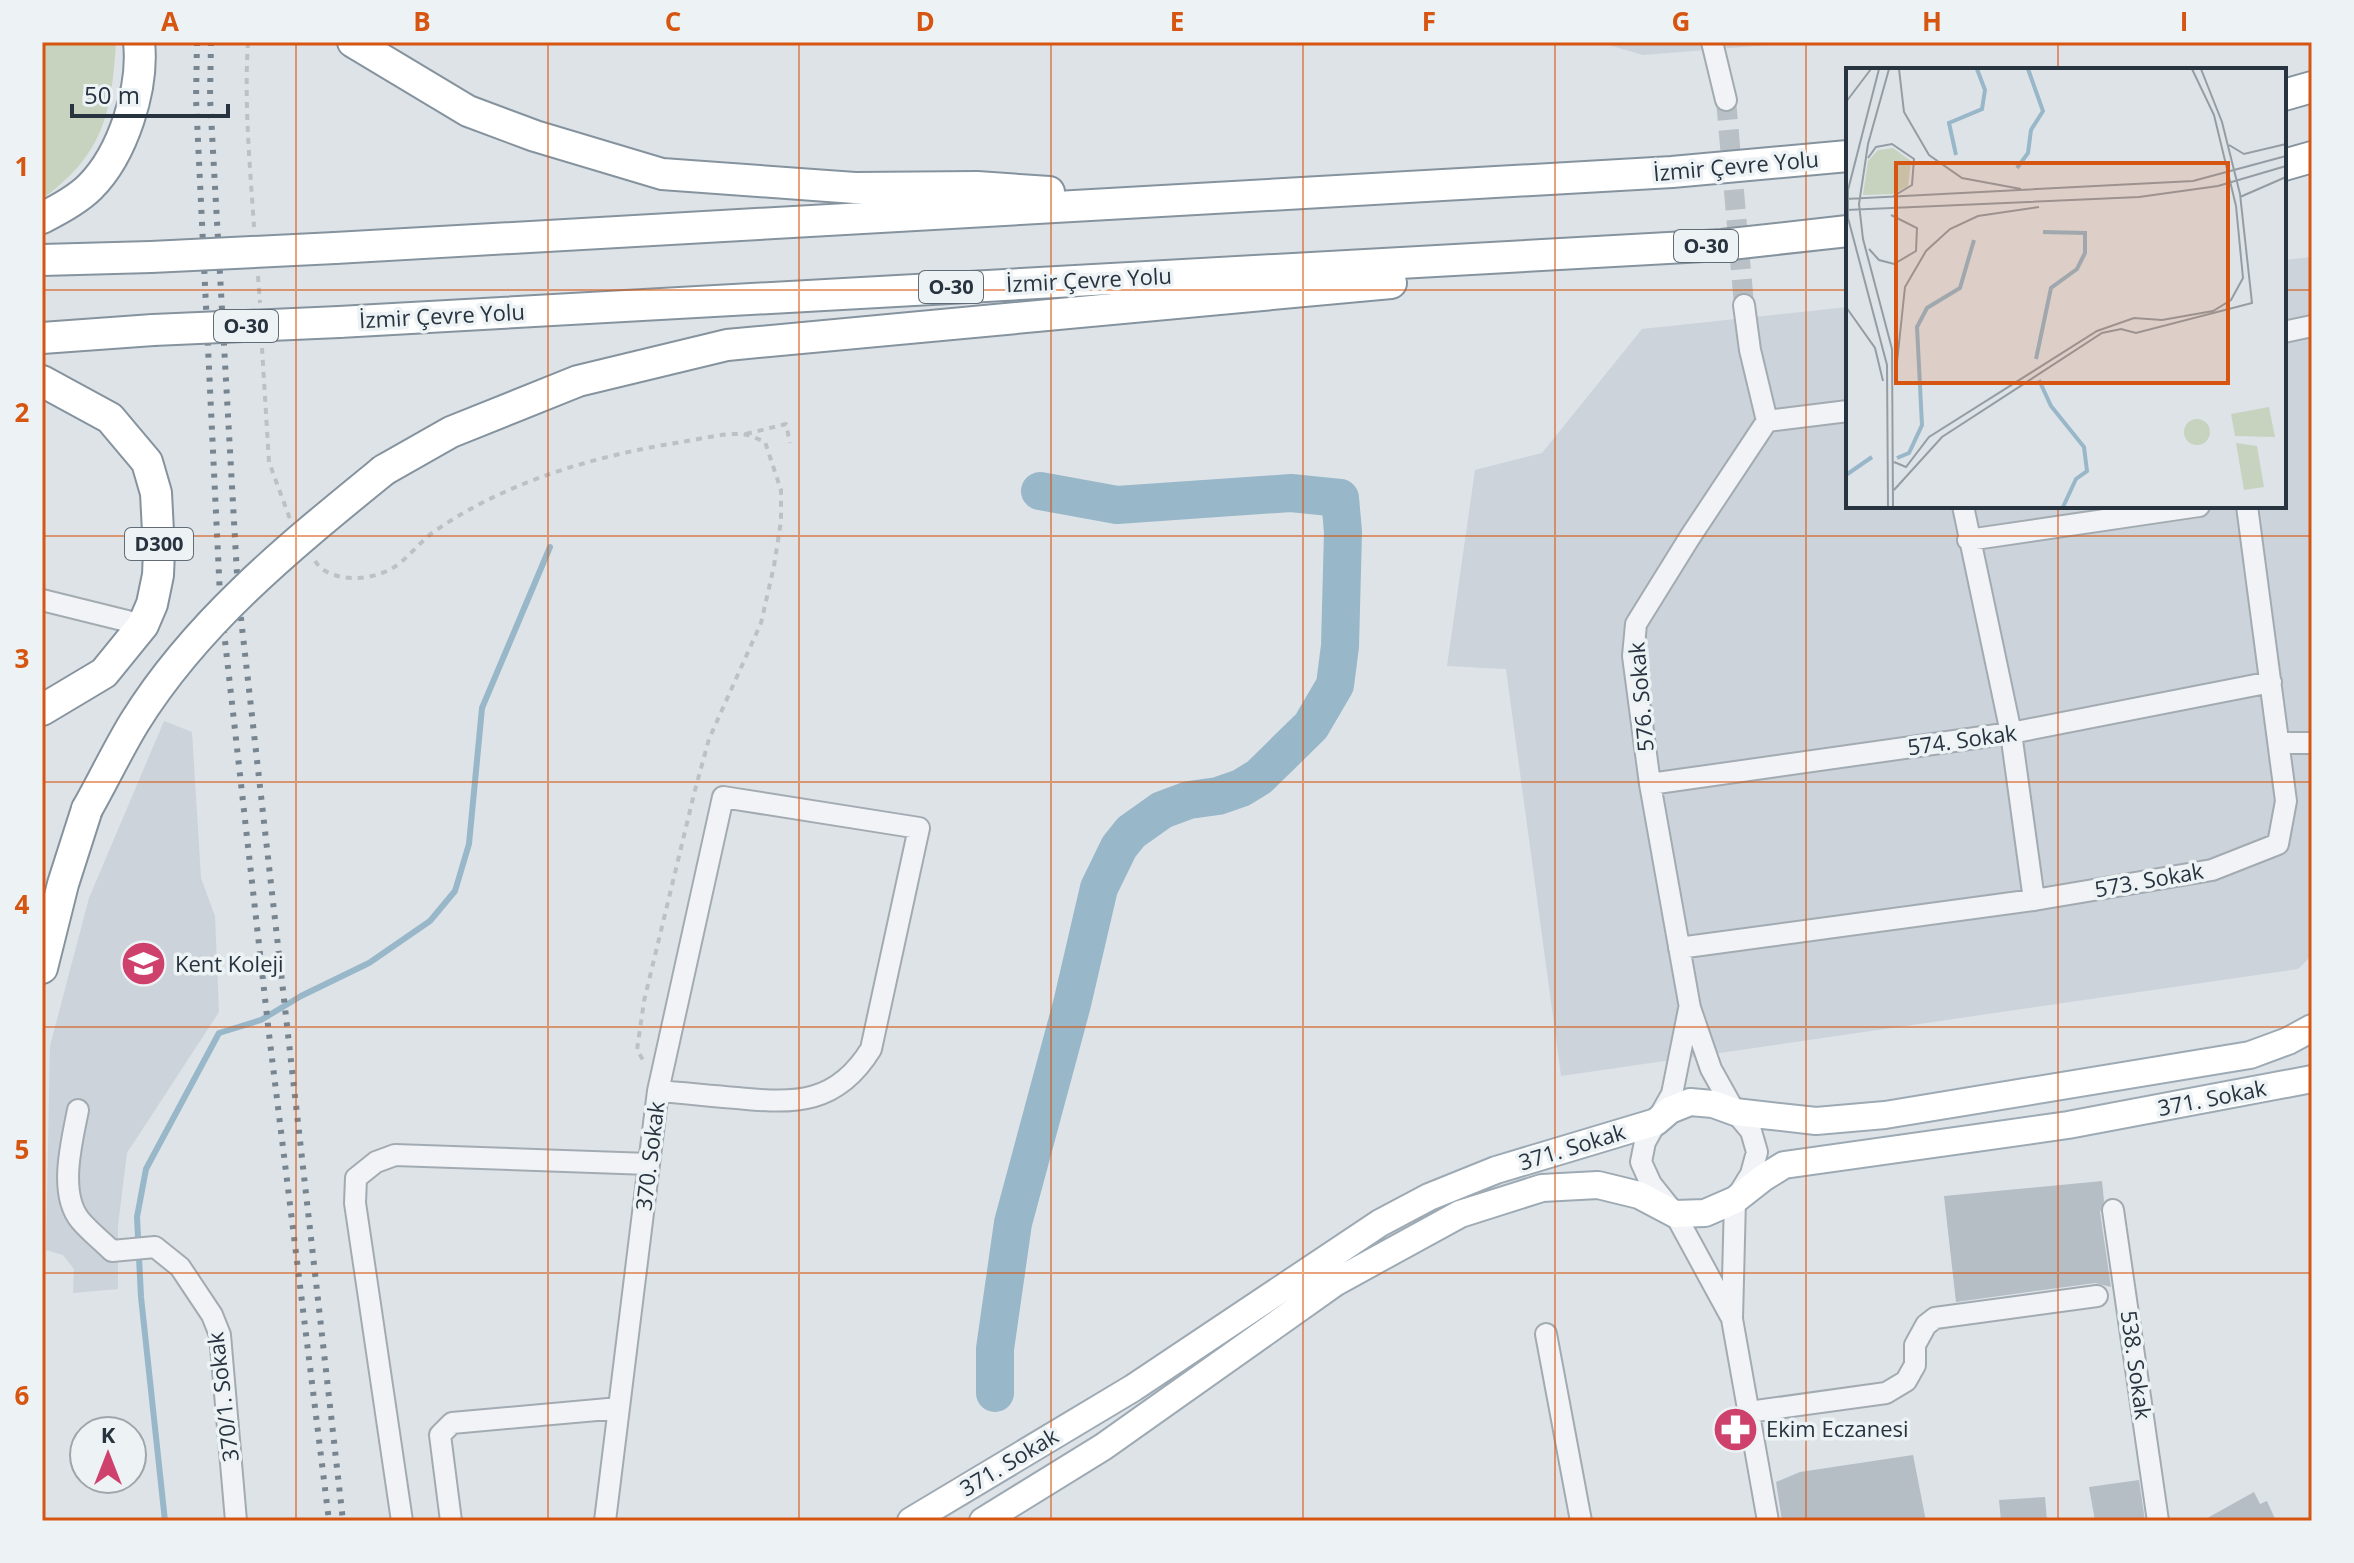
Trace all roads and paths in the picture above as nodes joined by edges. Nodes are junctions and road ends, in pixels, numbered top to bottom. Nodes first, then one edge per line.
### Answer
1 (139, 42) edge
2 (248, 42) edge
3 (353, 42) edge
4 (1712, 42) edge
5 (2312, 87) edge
6 (2286, 94) edge
7 (1726, 100) tunnel mouth
8 (1846, 156) edge
9 (2312, 157) edge
10 (2286, 164) edge
11 (1161, 201) junction
12 (42, 218) edge
13 (1846, 231) edge
14 (255, 241) dead end
15 (1563, 253) junction
16 (42, 260) edge
17 (257, 269) dead end
18 (1744, 305) tunnel mouth
19 (261, 307) dead end
20 (2312, 326) edge
21 (2286, 332) edge
22 (42, 338) edge
23 (262, 338) dead end
24 (42, 381) edge
25 (1846, 411) edge
26 (1767, 421) junction
27 (744, 434) junction
28 (790, 443) dead end
29 (1963, 508) edge
30 (2185, 508) edge
31 (2247, 508) edge
32 (293, 528) dead end
33 (1968, 540) junction
34 (310, 554) dead end
35 (42, 600) edge
36 (143, 625) junction
37 (2271, 682) junction
38 (42, 710) edge
39 (2011, 733) junction
40 (2279, 743) junction
41 (2312, 743) edge
42 (1650, 784) junction
43 (2034, 900) junction
44 (1679, 948) junction
45 (42, 968) edge
46 (1690, 1008) junction
47 (2312, 1028) edge
48 (2312, 1079) edge
49 (658, 1091) junction
50 (78, 1110) dead end
51 (1735, 1112) junction
52 (1656, 1122) junction
53 (649, 1164) junction
54 (1735, 1200) junction
55 (2113, 1210) dead end
56 (1675, 1214) junction
57 (2097, 1296) dead end
58 (1732, 1319) junction
59 (1546, 1334) dead end
60 (619, 1408) junction
61 (1749, 1412) junction
62 (236, 1521) edge
63 (402, 1521) edge
64 (451, 1521) edge
65 (605, 1521) edge
66 (911, 1521) edge
67 (983, 1521) edge
68 (1581, 1521) edge
69 (1768, 1521) edge
70 (2158, 1521) edge

1 - 12 highway
2 - 14 path
3 - 11 highway
4 - 7 street
5 - 6 highway
8 - 11 highway, İzmir Çevre Yolu
9 - 10 highway
11 - 16 highway, İzmir Çevre Yolu, bridge
13 - 15 highway, İzmir Çevre Yolu / O-30
15 - 22 highway, İzmir Çevre Yolu / O-30, bridge
15 - 45 highway, bridge
17 - 19 path
18 - 26 street
20 - 21 street
23 - 32 path
24 - 36 highway, D300
25 - 26 street
26 - 42 street, 576. Sokak
27 - 28 path
27 - 34 path
27 - 49 path
29 - 33 street
30 - 33 street
31 - 37 street, 573. Sokak
33 - 39 street
35 - 36 street
36 - 38 highway, D300
37 - 39 street, 574. Sokak
37 - 40 street, 573. Sokak
39 - 42 street, 574. Sokak
39 - 43 street
40 - 41 street
40 - 43 street, 573. Sokak
42 - 44 street, 576. Sokak
43 - 44 street, 573. Sokak
44 - 46 street, 576. Sokak
46 - 51 street
46 - 52 street
47 - 51 main road, 371. Sokak
48 - 54 main road, 371. Sokak
49 - 49 street, 370. Sokak
49 - 53 street, 370. Sokak
50 - 62 street, 370/1. Sokak
51 - 52 main road, 371. Sokak
51 - 54 street
52 - 56 street
52 - 66 main road, 371. Sokak
53 - 60 street, 370. Sokak
53 - 63 street
54 - 56 main road, 371. Sokak
54 - 58 street
55 - 70 street, 538. Sokak
56 - 58 street
56 - 67 main road, 371. Sokak
57 - 61 street
58 - 61 street
59 - 68 street
60 - 64 street
60 - 65 street, 370. Sokak
61 - 69 street

